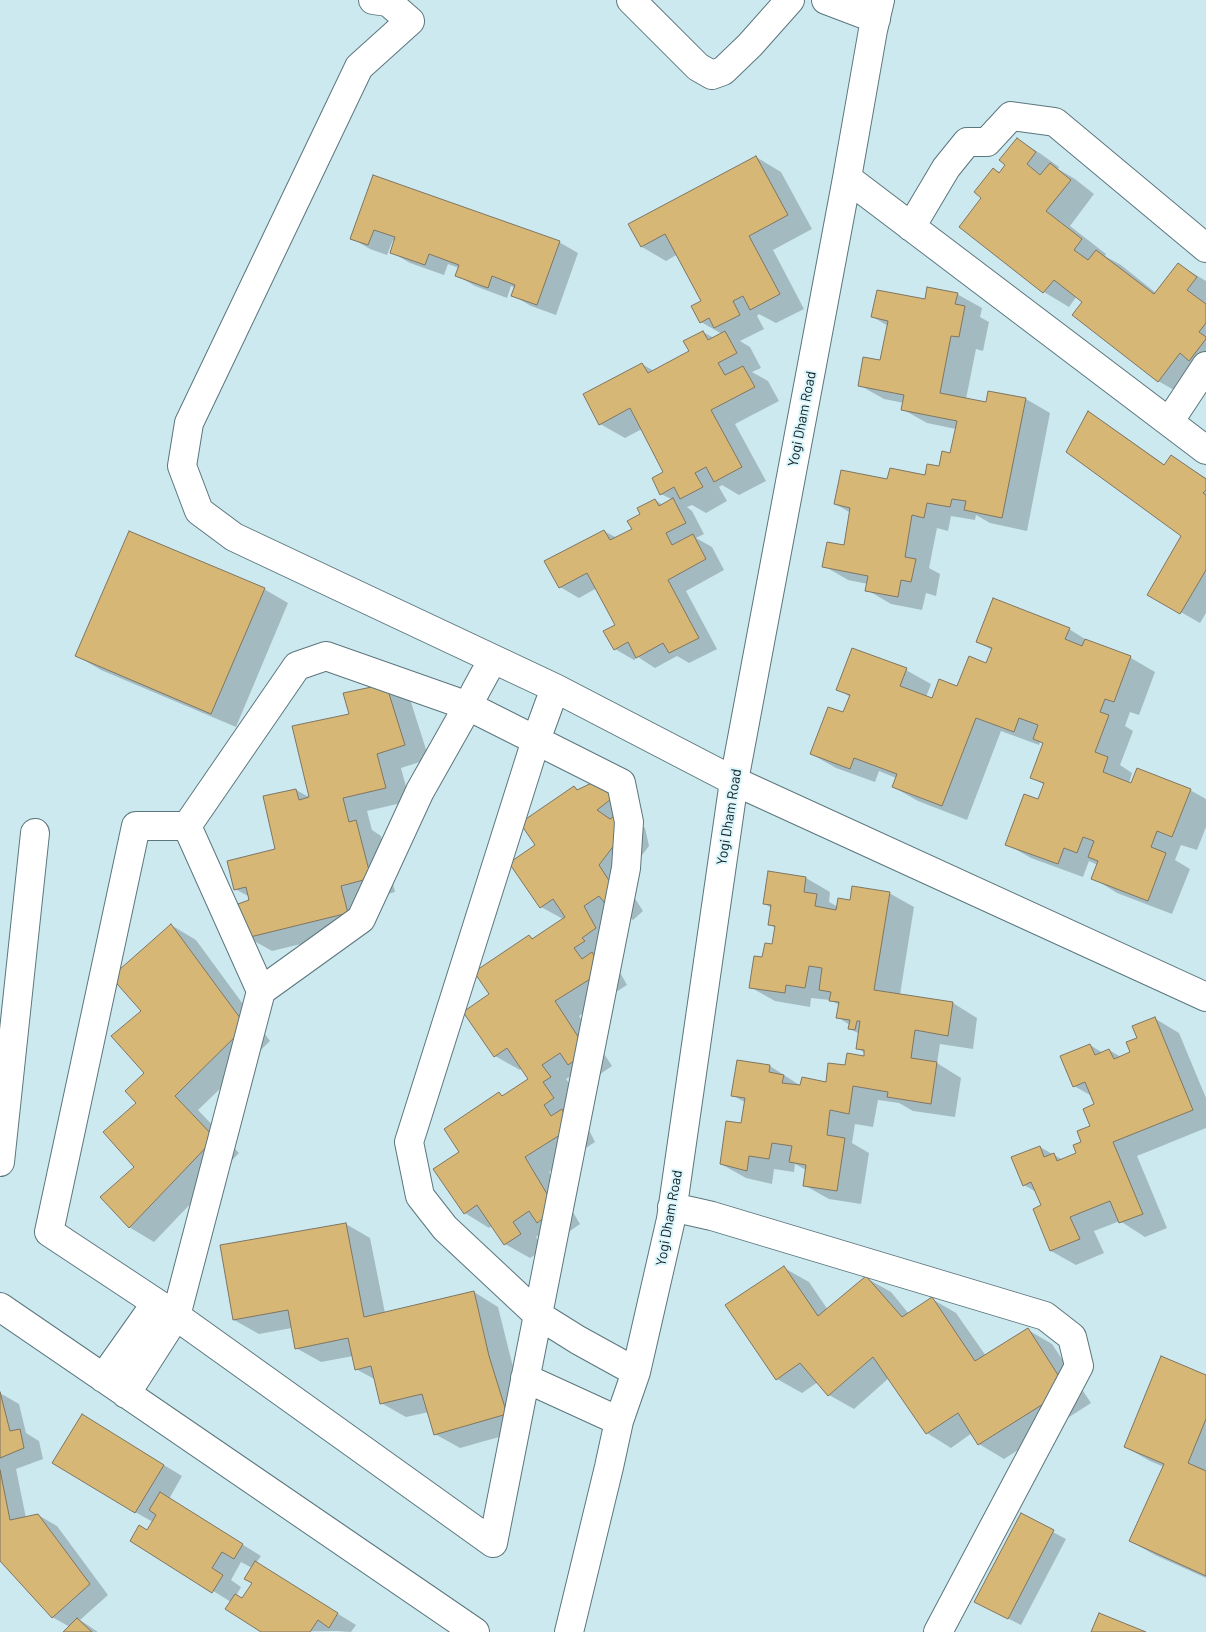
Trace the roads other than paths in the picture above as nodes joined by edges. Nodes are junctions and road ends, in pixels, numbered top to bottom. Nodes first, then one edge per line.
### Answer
1 (373, 0) edge
2 (631, 0) edge
3 (790, 0) edge
4 (826, 0) edge
5 (878, 9) edge
6 (848, 178) junction
7 (912, 227) junction
8 (1206, 248) edge
9 (1206, 366) edge
10 (1169, 422) junction
11 (1206, 450) edge
12 (493, 659) junction
13 (555, 688) junction
14 (468, 706) junction
15 (536, 740) junction
16 (734, 781) junction
17 (187, 826) junction
18 (35, 832) dead end
19 (261, 991) junction
20 (1206, 997) edge
21 (0, 1162) edge
22 (672, 1207) junction
23 (0, 1308) edge
24 (166, 1309) junction
25 (538, 1315) junction
26 (636, 1372) junction
27 (103, 1378) junction
28 (526, 1378) junction
29 (126, 1394) junction
30 (619, 1421) junction
31 (475, 1632) edge
32 (569, 1632) edge
33 (938, 1632) edge

1 - 12 street
2 - 3 street
4 - 5 street
5 - 6 street, Yogi Dham Road
6 - 7 street
6 - 16 street, Yogi Dham Road
7 - 8 street
7 - 10 street
9 - 10 street
10 - 11 street
12 - 13 street
12 - 14 street
13 - 15 street
13 - 16 street
14 - 15 street
14 - 17 street
14 - 19 street
15 - 25 street
15 - 25 street
16 - 20 street
16 - 22 street, Yogi Dham Road
17 - 19 street
17 - 24 street
18 - 21 street
19 - 24 street
22 - 26 street, Yogi Dham Road
22 - 33 street
23 - 27 street
24 - 27 street
24 - 28 street
24 - 29 street
25 - 26 street
25 - 28 street
26 - 30 street, Yogi Dham Road
27 - 29 street
28 - 30 street
29 - 31 street
30 - 32 street, Yogi Dham Road

